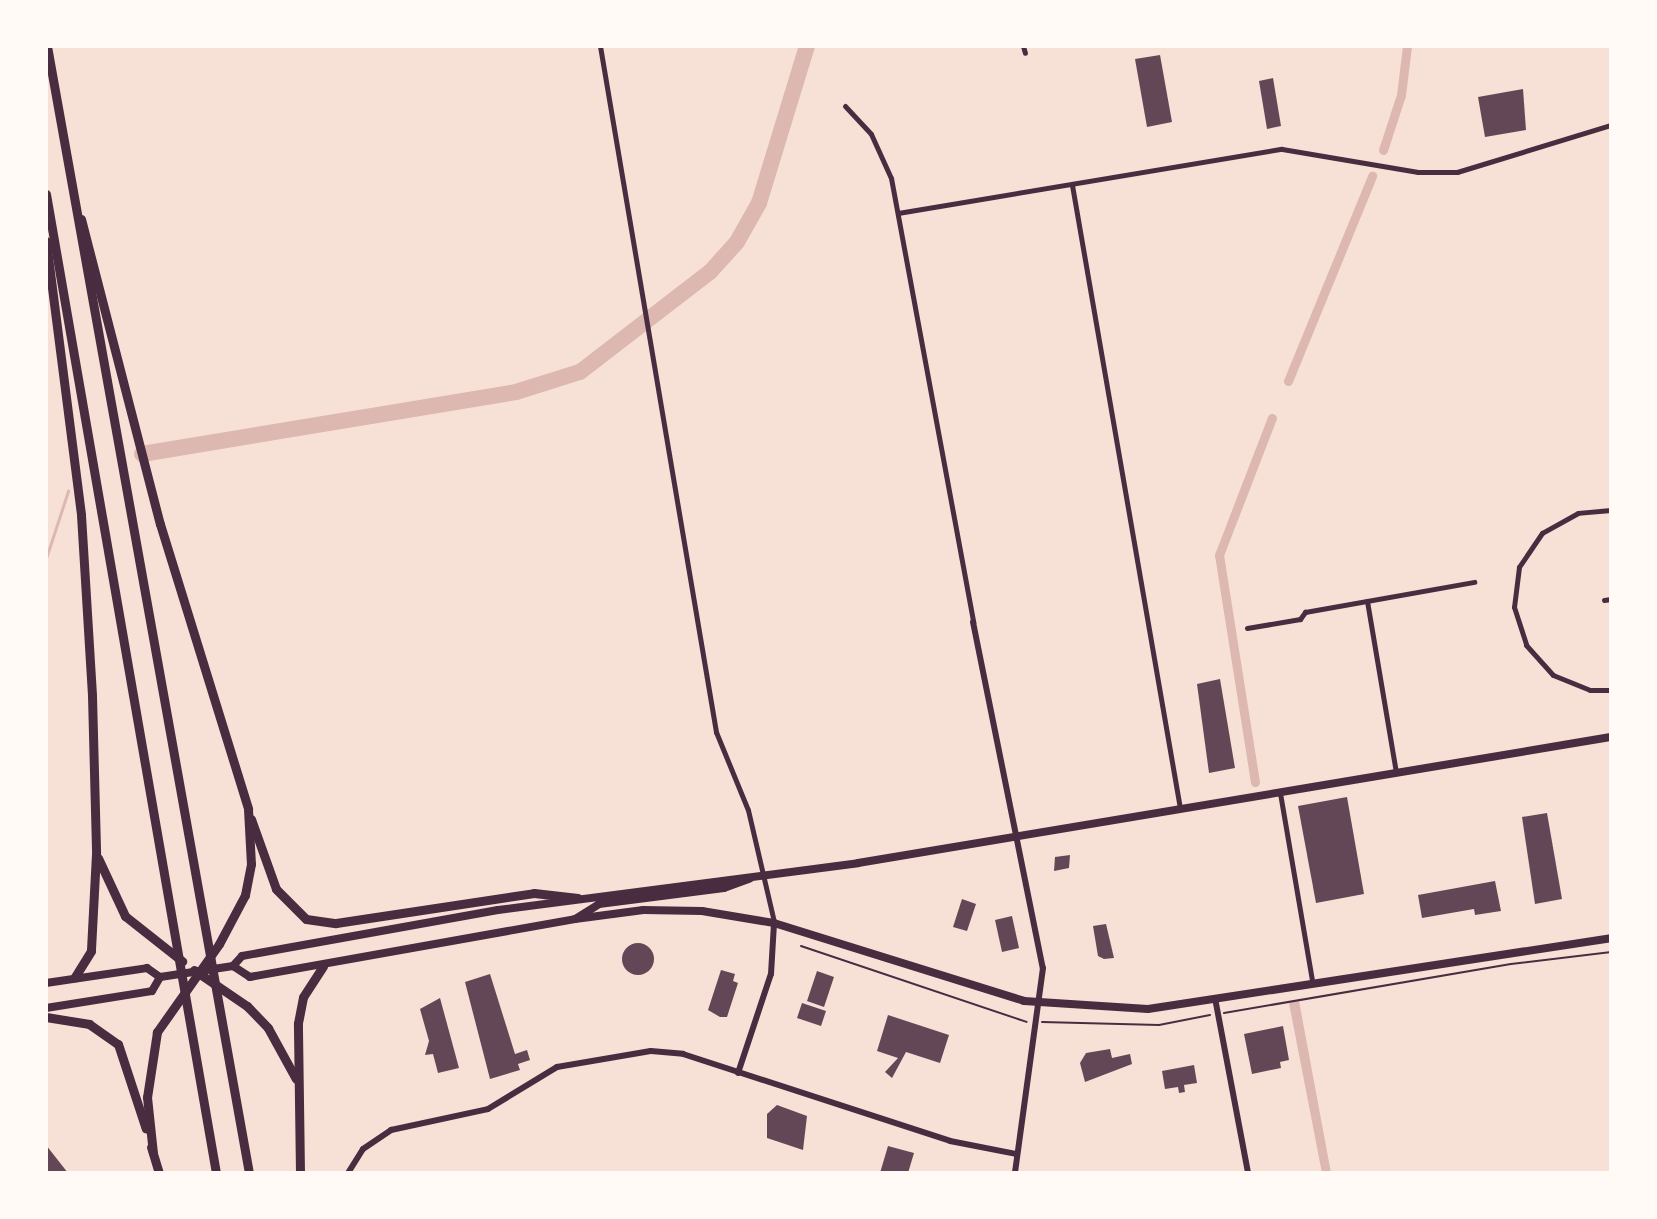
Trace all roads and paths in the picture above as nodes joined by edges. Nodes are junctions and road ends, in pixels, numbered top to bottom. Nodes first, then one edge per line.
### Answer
1 (47, 46) edge
2 (600, 46) edge
3 (845, 106) dead end
4 (1611, 125) edge
5 (1072, 185) junction
6 (46, 194) edge
7 (74, 201) junction
8 (898, 213) junction
9 (46, 241) edge
10 (1611, 510) edge
11 (1474, 582) dead end
12 (1367, 601) junction
13 (973, 622) joint
14 (1247, 628) dead end
15 (1611, 690) edge
16 (1611, 737) edge
17 (1396, 772) junction
18 (1279, 791) junction
19 (1180, 808) junction
20 (248, 809) junction
21 (1016, 836) junction
22 (96, 854) junction
23 (765, 873) junction
24 (578, 898) junction
25 (575, 919) junction
26 (774, 923) junction
27 (1611, 938) edge
28 (801, 946) dead end
29 (1611, 952) edge
30 (233, 966) junction
31 (323, 966) junction
32 (196, 971) junction
33 (75, 977) junction
34 (160, 977) junction
35 (1312, 981) junction
36 (46, 983) edge
37 (1215, 998) junction
38 (1041, 1004) junction
39 (46, 1008) edge
40 (1227, 1012) dead end
41 (1203, 1016) dead end
42 (46, 1017) edge
43 (1029, 1022) dead end
44 (1054, 1023) dead end
45 (738, 1073) junction
46 (296, 1079) junction
47 (153, 1153) junction
48 (1016, 1154) junction
49 (159, 1173) edge
50 (216, 1173) edge
51 (249, 1173) edge
52 (300, 1173) edge
53 (348, 1173) edge
54 (1015, 1173) edge
55 (1248, 1173) edge

1 - 7 highway
2 - 23 street
3 - 8 street
4 - 5 street
5 - 8 street
5 - 19 street
6 - 50 highway
7 - 20 highway
7 - 51 highway
8 - 13 street
9 - 22 highway
10 - 15 street
11 - 12 street
12 - 14 street
12 - 17 street
13 - 21 street
16 - 17 main road
17 - 18 main road
18 - 19 main road
18 - 35 street
19 - 21 main road
20 - 24 highway
20 - 32 highway
21 - 23 main road
21 - 38 street
22 - 32 highway
22 - 33 highway
23 - 24 main road
23 - 25 main road
23 - 26 street
24 - 30 main road
25 - 26 main road
25 - 31 main road
26 - 38 main road
26 - 45 street
27 - 35 main road
28 - 43 path
29 - 40 path
30 - 31 main road
30 - 32 main road
31 - 46 highway
32 - 34 main road
32 - 46 highway
32 - 47 highway
33 - 34 main road
33 - 36 main road
34 - 39 main road
35 - 37 main road
37 - 38 main road
37 - 55 street
38 - 48 street
41 - 44 path
42 - 47 highway
45 - 48 street
45 - 53 street
46 - 52 highway
47 - 49 highway
48 - 54 street

